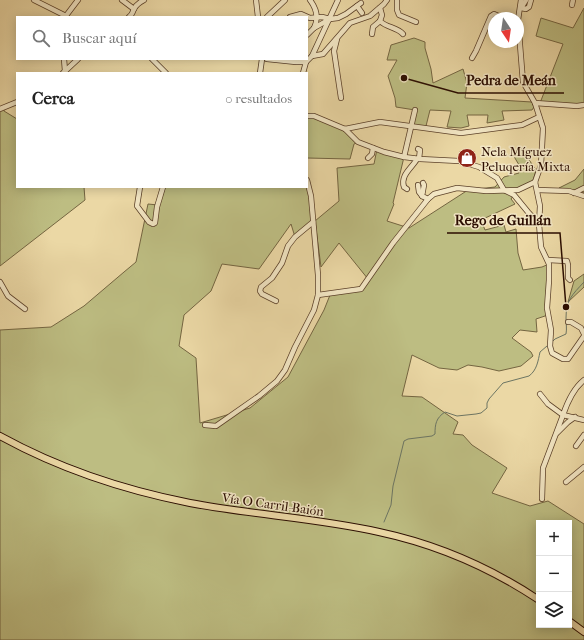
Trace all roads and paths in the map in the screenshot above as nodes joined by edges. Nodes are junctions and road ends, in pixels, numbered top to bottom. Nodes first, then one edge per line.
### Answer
1 (34, 0) edge
2 (78, 0) edge
3 (122, 0) edge
4 (144, 0) edge
5 (256, 0) edge
6 (285, 0) edge
7 (310, 0) edge
8 (338, 0) edge
9 (387, 0) edge
10 (397, 0) edge
11 (521, 0) edge
12 (526, 0) edge
13 (531, 0) edge
14 (521, 7) junction
15 (380, 8) junction
16 (134, 9) junction
17 (520, 12) edge
18 (362, 13) dead end
19 (64, 16) edge
20 (67, 16) edge
21 (130, 16) edge
22 (258, 16) edge
23 (268, 16) edge
24 (294, 16) edge
25 (306, 16) edge
26 (308, 17) edge
27 (317, 18) junction
28 (330, 19) junction
29 (380, 21) junction
30 (416, 22) dead end
31 (488, 23) edge
32 (314, 28) junction
33 (308, 34) edge
34 (372, 34) dead end
35 (403, 34) dead end
36 (337, 39) junction
37 (520, 48) edge
38 (312, 56) junction
39 (472, 58) dead end
40 (64, 60) edge
41 (77, 60) edge
42 (153, 60) edge
43 (262, 60) edge
44 (288, 60) edge
45 (306, 62) junction
46 (64, 72) edge
47 (164, 72) edge
48 (260, 72) edge
49 (303, 72) edge
50 (341, 98) dead end
51 (16, 102) edge
52 (535, 103) junction
53 (584, 105) edge
54 (0, 109) edge
55 (416, 110) dead end
56 (308, 116) edge
57 (539, 117) junction
58 (410, 127) junction
59 (345, 129) junction
60 (373, 148) junction
61 (418, 149) dead end
62 (404, 157) junction
63 (368, 158) dead end
64 (418, 159) junction
65 (535, 182) junction
66 (308, 184) edge
67 (420, 184) dead end
68 (140, 188) edge
69 (163, 188) edge
70 (407, 188) dead end
71 (584, 188) edge
72 (430, 190) dead end
73 (504, 190) junction
74 (538, 190) junction
75 (574, 193) junction
76 (434, 194) junction
77 (584, 196) edge
78 (428, 199) junction
79 (313, 222) junction
80 (540, 224) junction
81 (548, 260) junction
82 (570, 280) dead end
83 (0, 282) edge
84 (318, 295) junction
85 (276, 301) dead end
86 (25, 309) dead end
87 (568, 322) dead end
88 (584, 335) edge
89 (584, 380) edge
90 (540, 394) dead end
91 (563, 415) junction
92 (575, 417) junction
93 (584, 420) edge
94 (205, 425) dead end
95 (557, 433) junction
96 (0, 436) edge
97 (584, 436) edge
98 (576, 446) dead end
99 (584, 467) edge
100 (566, 482) dead end
101 (542, 498) dead end
102 (536, 598) edge
103 (572, 622) edge
104 (584, 632) edge

1 - 19 street
2 - 20 street
3 - 16 street
4 - 16 street
5 - 22 street
6 - 23 street
7 - 27 street
8 - 28 street
9 - 15 street
10 - 30 street
11 - 14 street
12 - 14 street
13 - 14 street
14 - 17 street
15 - 29 street
15 - 36 street
16 - 21 street
18 - 28 street
24 - 25 street
26 - 27 street
27 - 28 street
27 - 32 street
28 - 32 street
28 - 38 street
29 - 34 street
29 - 35 street
31 - 39 street
32 - 33 street
36 - 38 street
36 - 50 street
37 - 52 street
38 - 45 street
40 - 46 street
41 - 46 street
42 - 47 street
43 - 48 street
44 - 45 street
45 - 49 street
51 - 54 street
52 - 53 street
52 - 57 street
55 - 58 street
56 - 59 street
57 - 58 street
57 - 65 street
58 - 59 street
58 - 62 street
59 - 60 street
60 - 62 street
60 - 63 street
61 - 64 street
62 - 64 street
64 - 70 street
64 - 73 street
65 - 73 street
65 - 74 street
66 - 79 street
67 - 78 street
68 - 69 street
71 - 75 street
72 - 76 street
73 - 76 street
73 - 80 street
74 - 75 street
74 - 80 street
75 - 77 street
76 - 78 street
78 - 84 street
79 - 84 street
79 - 85 street
80 - 81 street
81 - 82 street
81 - 88 street
83 - 86 street
84 - 94 street
87 - 88 street
89 - 91 street
90 - 91 street
91 - 92 street
91 - 95 street
92 - 93 street
92 - 95 street
95 - 101 street
96 - 102 highway, Vía O Carril-Baión
97 - 98 street
99 - 100 street
103 - 104 highway

